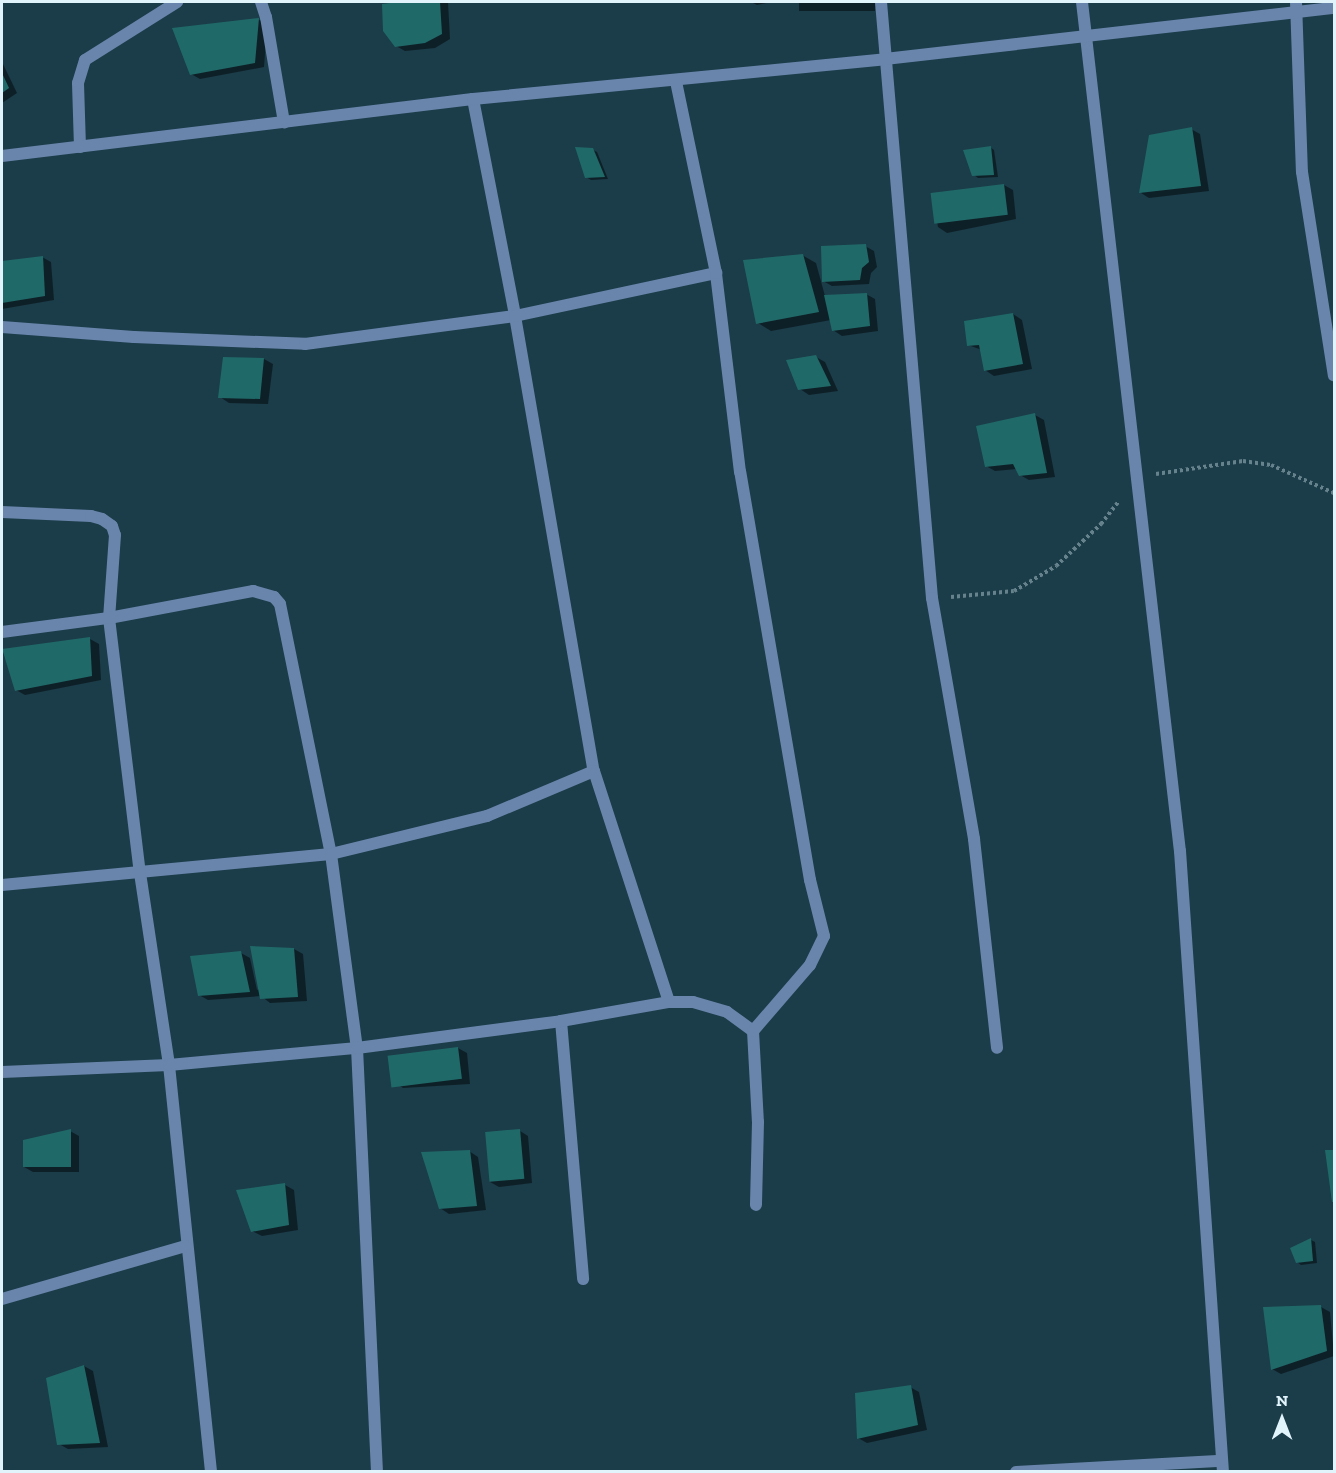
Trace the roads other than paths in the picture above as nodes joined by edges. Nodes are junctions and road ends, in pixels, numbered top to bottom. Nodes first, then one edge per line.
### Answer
1 (177, 2) edge
2 (261, 2) edge
3 (881, 2) edge
4 (1082, 2) edge
5 (1296, 7) edge
6 (1335, 8) edge
7 (1086, 37) junction
8 (885, 59) junction
9 (676, 81) junction
10 (473, 99) junction
11 (284, 122) junction
12 (80, 147) junction
13 (2, 156) edge
14 (716, 273) junction
15 (515, 316) junction
16 (2, 327) edge
17 (1335, 376) edge
18 (2, 512) edge
19 (109, 618) junction
20 (2, 632) edge
21 (594, 771) junction
22 (331, 854) junction
23 (140, 873) junction
24 (2, 885) edge
25 (669, 1002) junction
26 (561, 1021) junction
27 (753, 1032) junction
28 (357, 1048) junction
29 (997, 1048) dead end
30 (169, 1065) junction
31 (2, 1072) edge
32 (756, 1205) dead end
33 (186, 1246) junction
34 (583, 1279) dead end
35 (2, 1299) edge
36 (1223, 1466) edge
37 (1024, 1471) edge
38 (211, 1472) edge
39 (377, 1472) edge

1 - 12 street
2 - 11 street
3 - 8 street
4 - 7 street
5 - 6 street
5 - 7 street
5 - 17 street
7 - 8 street
7 - 36 street
8 - 9 street
8 - 29 street
9 - 10 street
9 - 14 street
10 - 11 street
10 - 15 street
11 - 12 street
12 - 13 street
14 - 15 street
14 - 27 street
15 - 16 street
15 - 21 street
18 - 19 street
19 - 20 street
19 - 22 street
19 - 23 street
21 - 22 street
21 - 25 street
22 - 23 street
22 - 28 street
23 - 24 street
23 - 30 street
25 - 26 street
25 - 27 street
26 - 28 street
26 - 34 street
27 - 32 street
28 - 30 street
28 - 39 street
30 - 31 street
30 - 33 street
33 - 35 street
33 - 38 street
36 - 37 street

